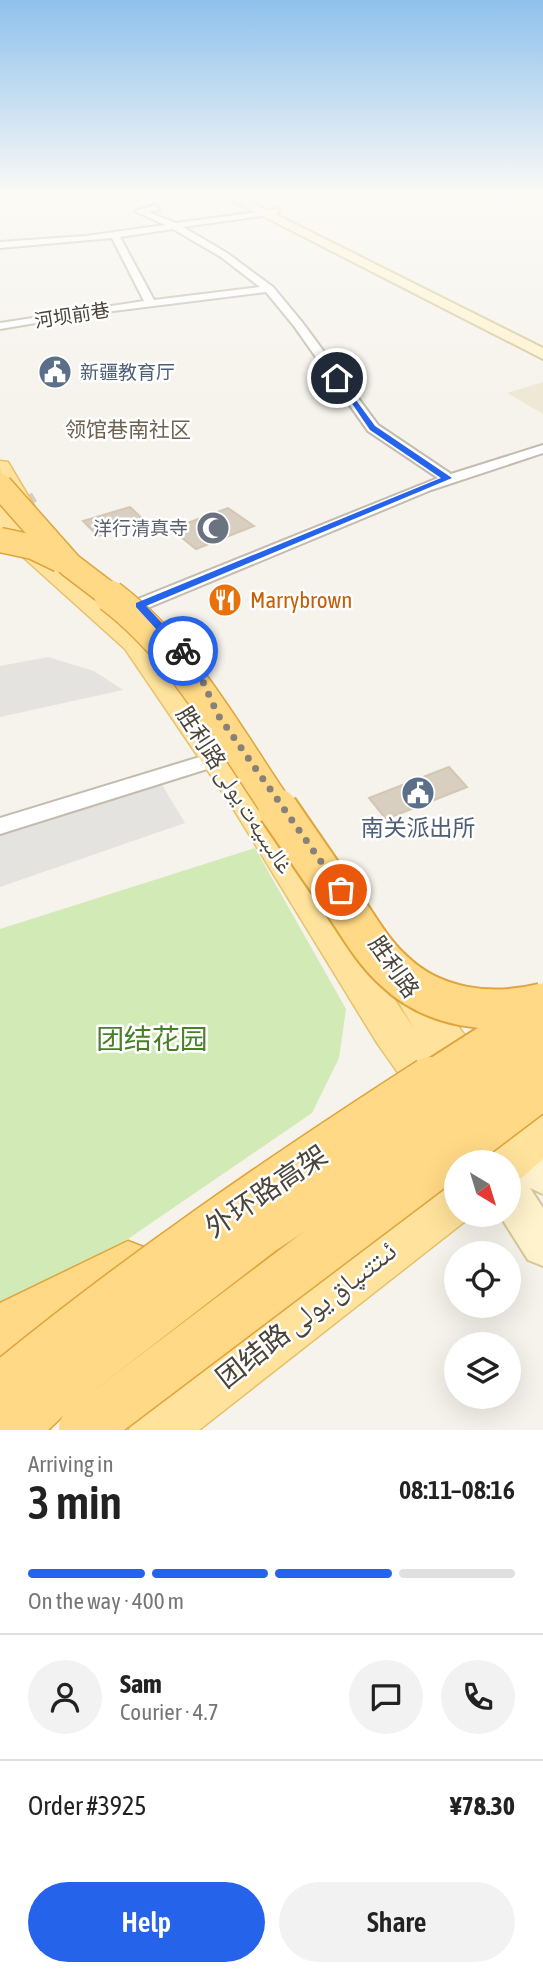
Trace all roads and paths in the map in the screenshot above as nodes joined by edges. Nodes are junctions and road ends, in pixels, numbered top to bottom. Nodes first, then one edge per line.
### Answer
1 (129, 261) edge
2 (232, 261) edge
3 (357, 261) edge
4 (377, 261) edge
5 (269, 289) junction
6 (151, 304) junction
7 (0, 327) edge
8 (543, 342) edge
9 (543, 354) edge
10 (543, 449) edge
11 (0, 467) edge
12 (448, 478) junction
13 (0, 485) edge
14 (0, 512) edge
15 (28, 551) edge
16 (139, 605) junction
17 (216, 759) junction
18 (0, 826) edge
19 (543, 993) edge
20 (543, 1003) edge
21 (543, 1009) edge
22 (543, 1043) edge
23 (440, 1066) junction
24 (543, 1082) edge
25 (516, 1150) edge
26 (241, 1207) junction
27 (444, 1209) edge
28 (522, 1213) edge
29 (543, 1245) edge
30 (0, 1331) edge
31 (0, 1359) edge
32 (0, 1390) edge
33 (83, 1429) edge
34 (12, 1430) edge
35 (156, 1430) edge

1 - 6 street
2 - 5 street
3 - 9 main road
4 - 8 main road
5 - 6 street, 河坝前巷
5 - 12 street
6 - 7 street, 河坝前巷
10 - 12 street
11 - 15 main road, 胜利路
12 - 16 street
13 - 15 highway, bridge
14 - 15 main road, 胜利路 غالىبىيەت يولى
15 - 16 main road, 胜利路
15 - 17 main road, 胜利路 غالىبىيەت يولى
15 - 20 highway, bridge
16 - 23 main road, 胜利路
17 - 18 street
17 - 23 main road, 胜利路 غالىبىيەت يولى
19 - 23 main road
21 - 26 highway, 外环路高架, bridge
22 - 34 highway, 外环路高架, bridge
23 - 25 main road, 胜利路
23 - 31 main road
24 - 33 highway, bridge
26 - 30 highway, bridge
26 - 32 highway, 外环路高架, bridge
27 - 35 main road, 团结路 ئىتتىپاق يولى
28 - 29 main road

